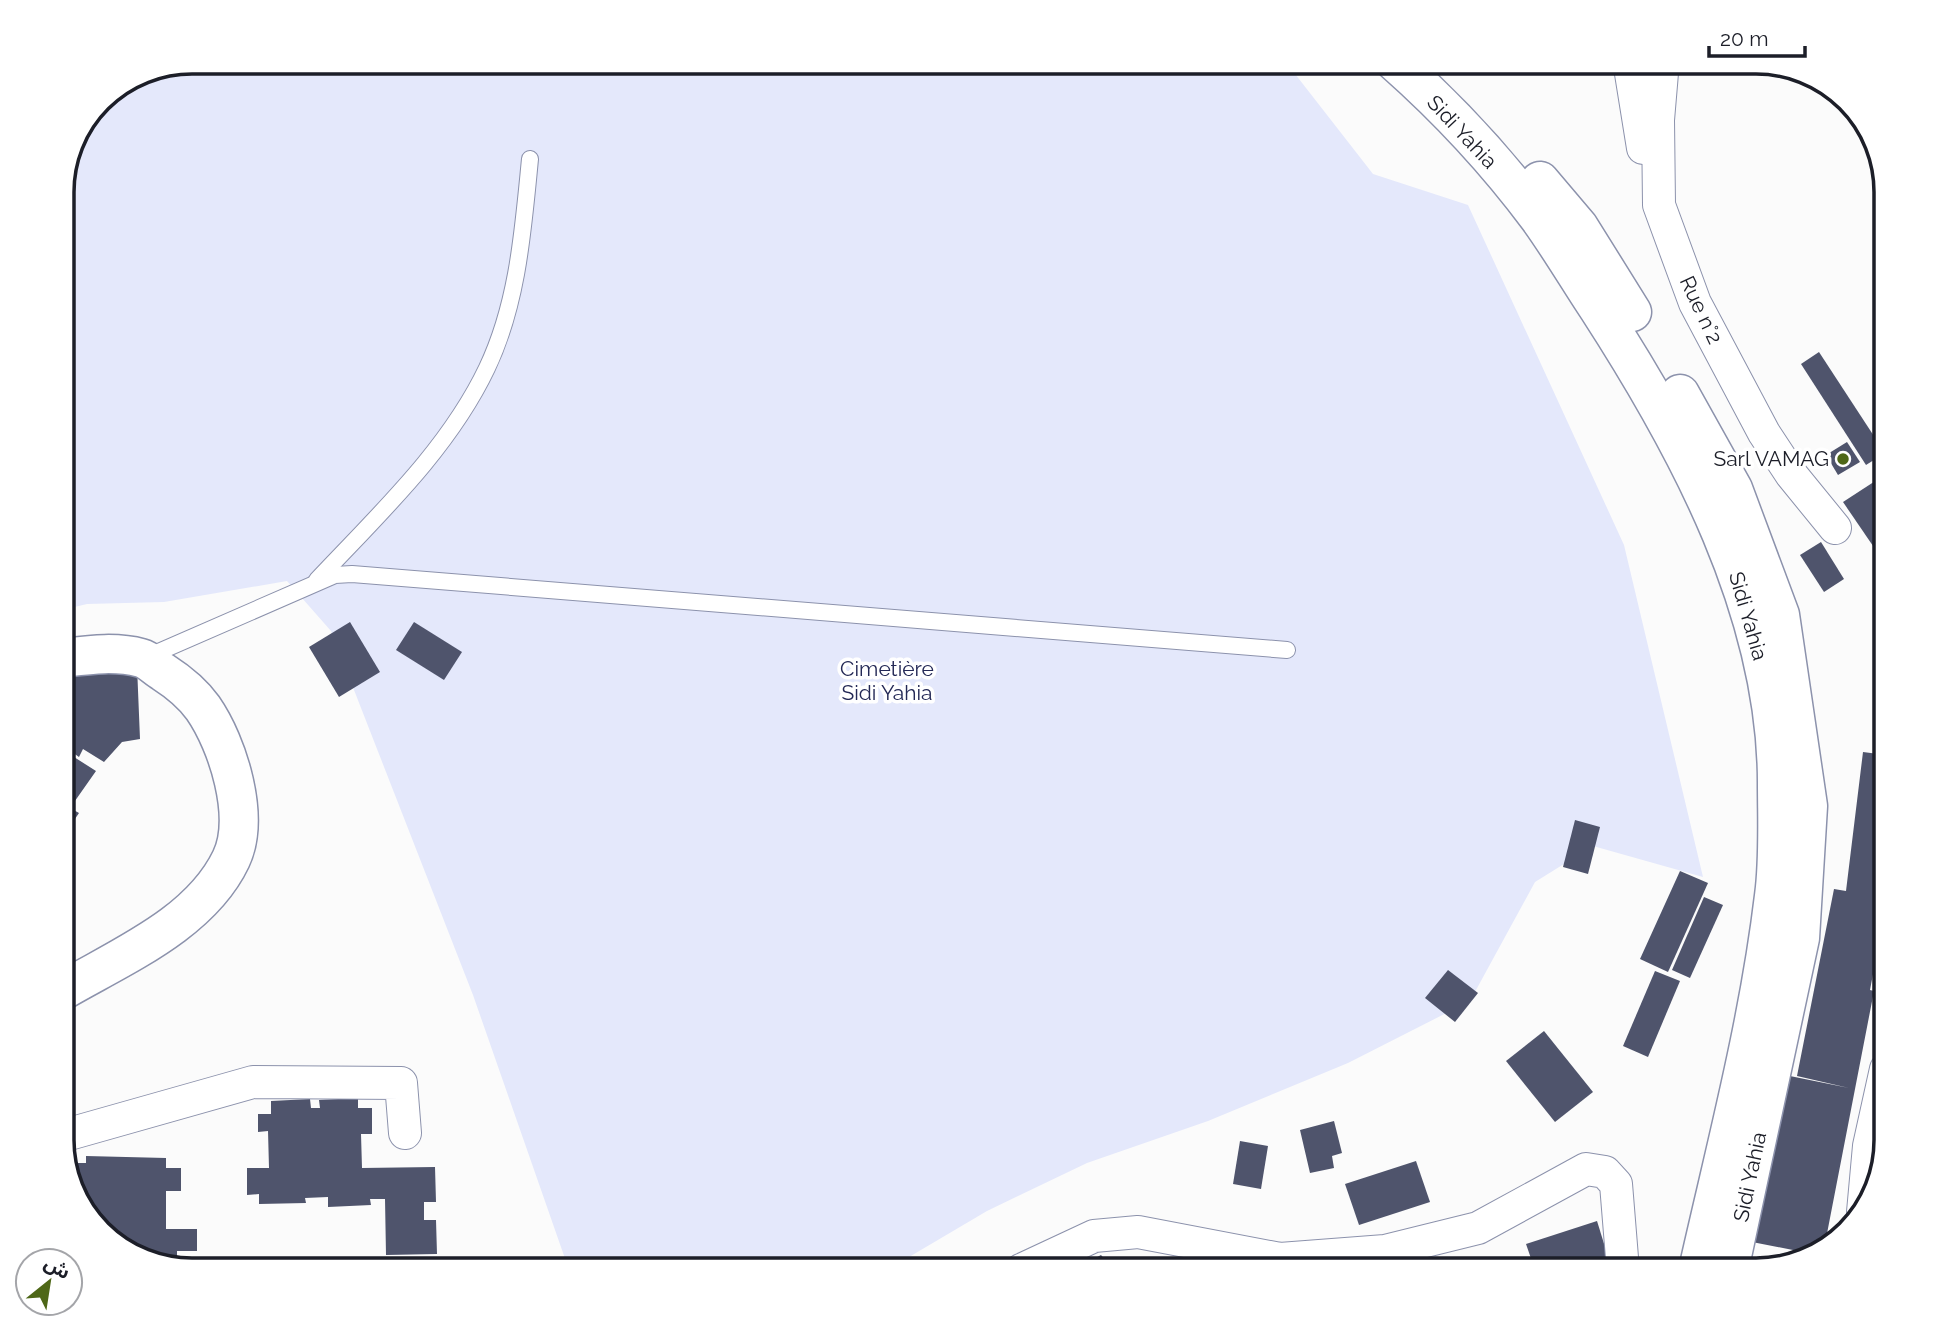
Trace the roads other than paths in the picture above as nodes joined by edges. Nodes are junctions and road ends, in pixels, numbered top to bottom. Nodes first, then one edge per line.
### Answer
1 (1407, 74) edge
2 (1444, 74) edge
3 (1631, 74) edge
4 (1662, 74) edge
5 (530, 159) dead end
6 (1659, 205) junction
7 (1835, 528) dead end
8 (310, 587) junction
9 (1287, 650) dead end
10 (74, 657) edge
11 (143, 659) junction
12 (74, 984) edge
13 (1874, 1123) edge
14 (74, 1132) edge
15 (405, 1133) dead end
16 (1866, 1179) edge
17 (1047, 1258) edge
18 (1275, 1258) edge
19 (1293, 1258) edge
20 (1622, 1258) edge
21 (1701, 1258) edge
22 (1732, 1258) edge

1 - 21 main road, Sidi Yahia
2 - 22 main road, Sidi Yahia
3 - 6 street
4 - 6 street, Rue n°2
5 - 8 lane
6 - 7 street, Rue n°2
8 - 9 lane
8 - 11 lane
10 - 11 main road
11 - 12 main road
13 - 16 street
14 - 15 street
17 - 18 street
19 - 20 street

